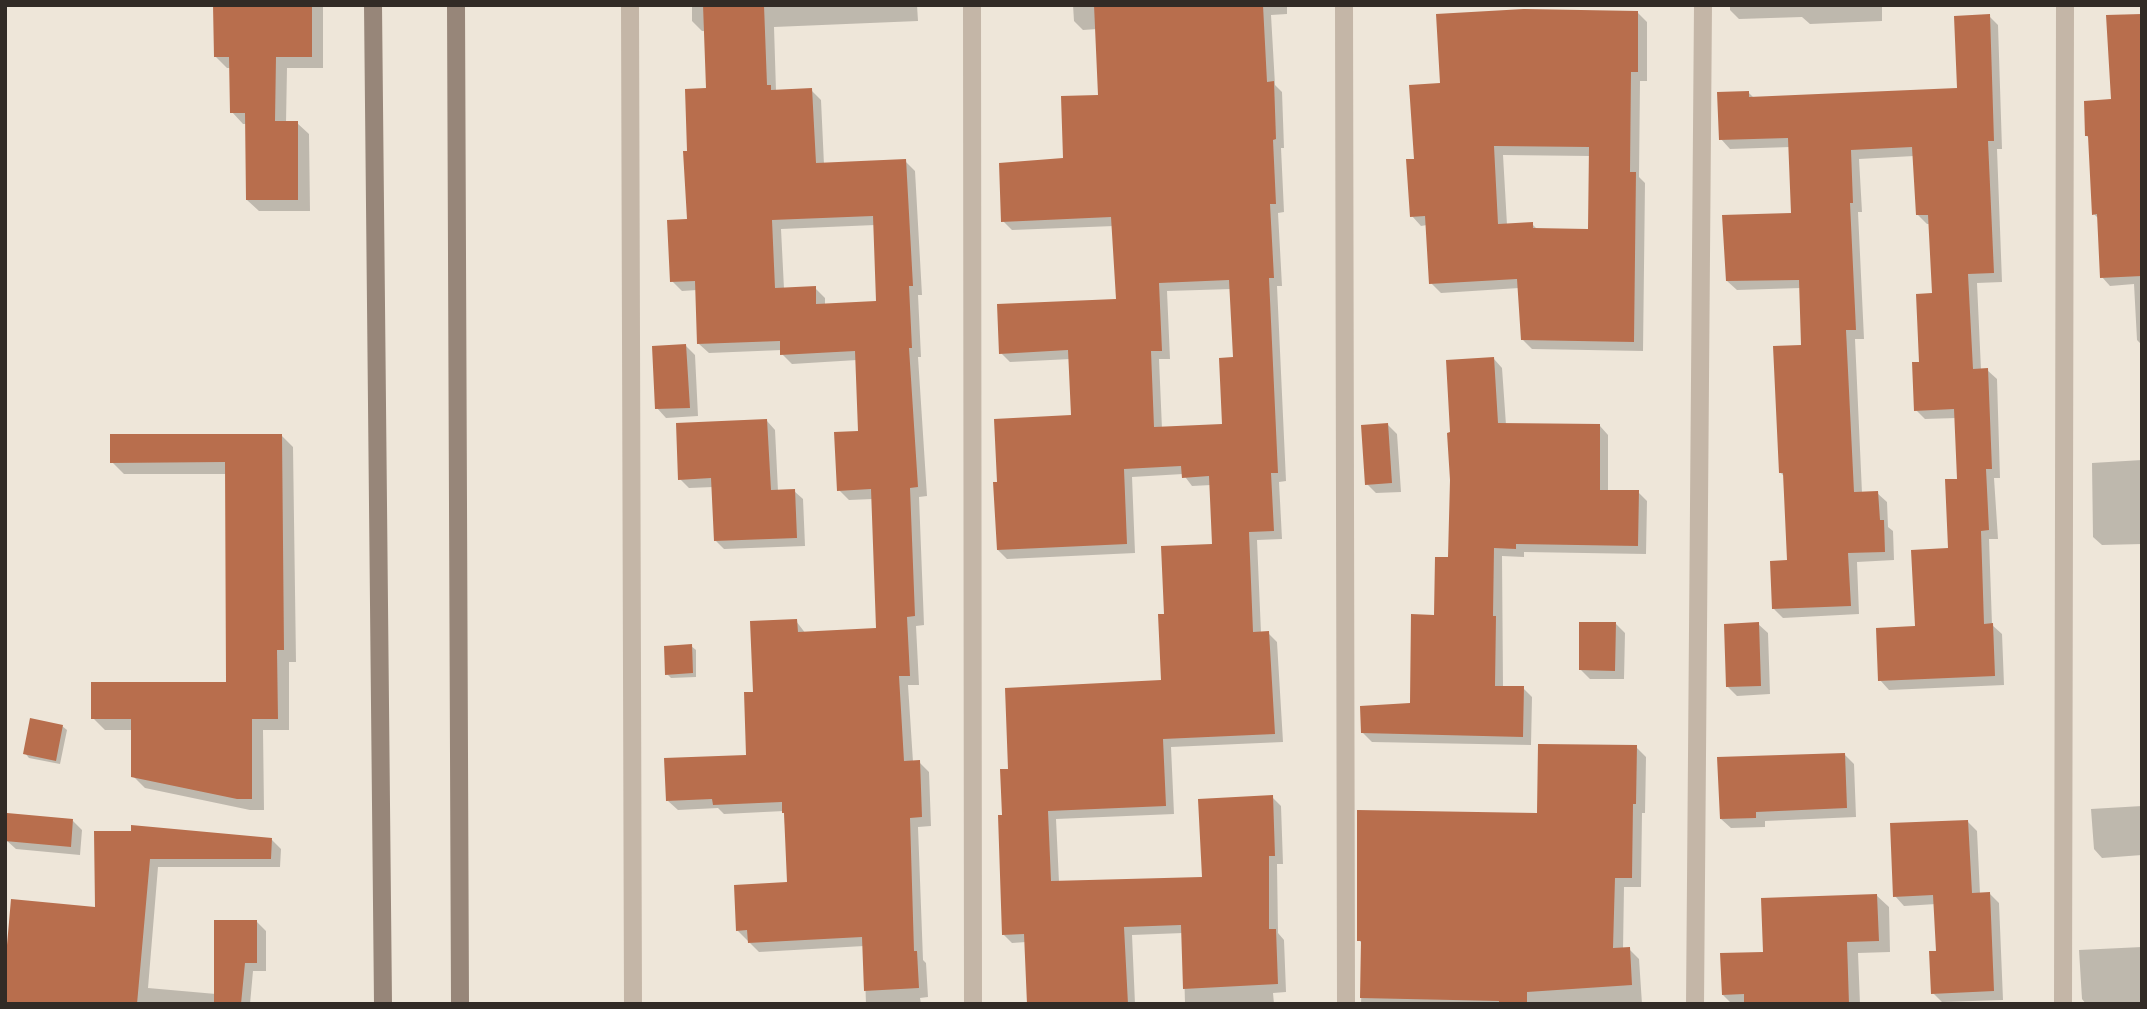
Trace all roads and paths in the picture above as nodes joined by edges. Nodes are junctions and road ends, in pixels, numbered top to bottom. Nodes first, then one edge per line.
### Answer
1 (373, 5) edge
2 (456, 5) edge
3 (630, 5) edge
4 (972, 5) edge
5 (1344, 5) edge
6 (1703, 5) edge
7 (2065, 5) edge
8 (383, 1004) edge
9 (460, 1004) edge
10 (634, 1004) edge
11 (973, 1004) edge
12 (1346, 1004) edge
13 (1695, 1004) edge
14 (2063, 1004) edge

1 - 8 street
2 - 9 street
3 - 10 street
4 - 11 street
5 - 12 street
6 - 13 street
7 - 14 street

